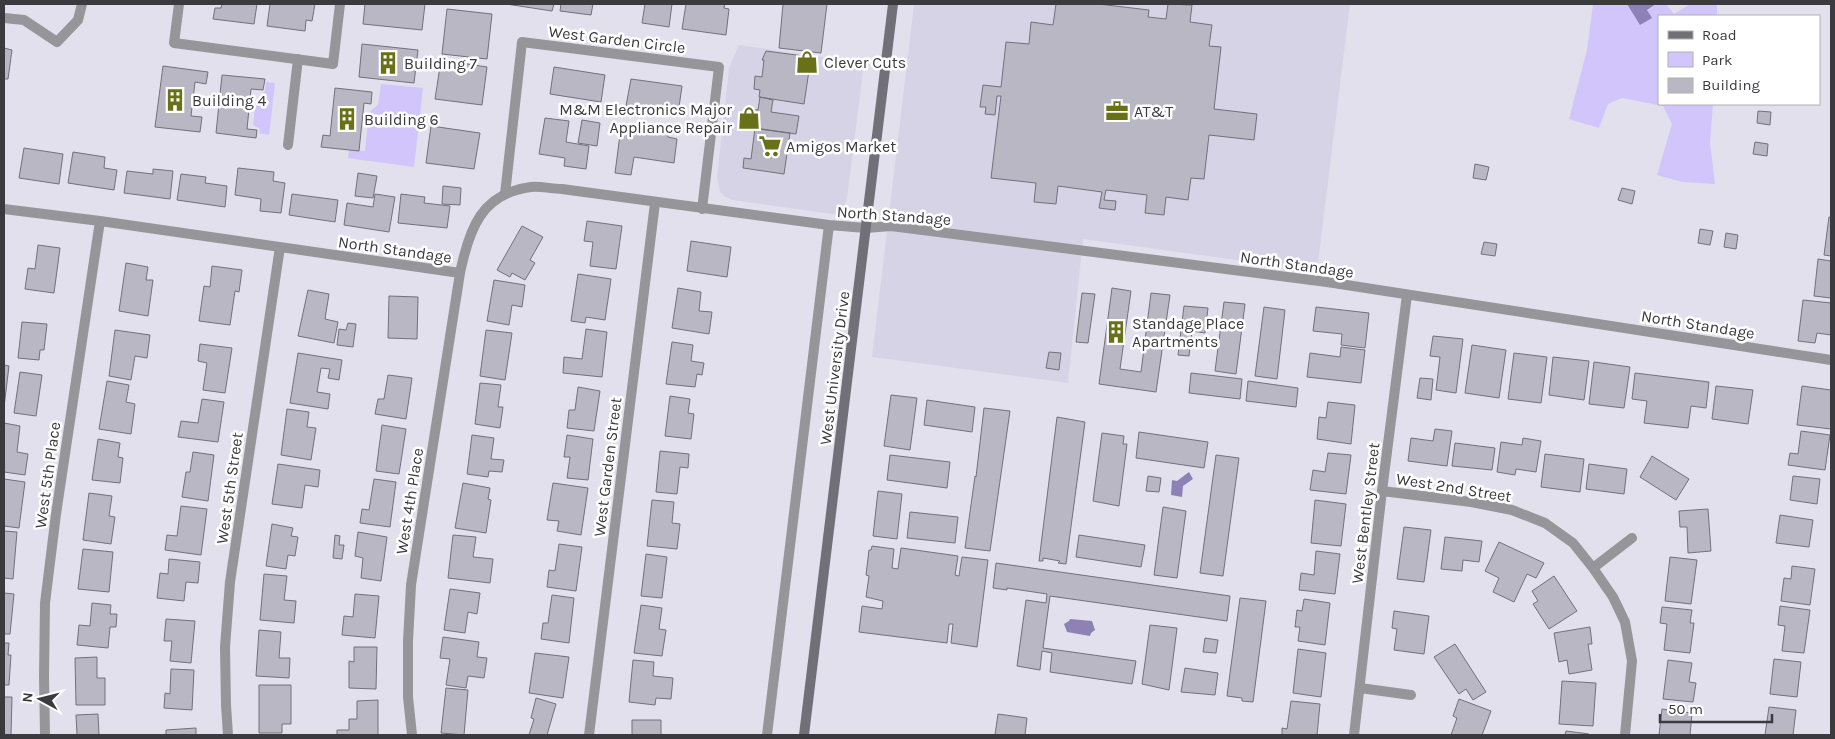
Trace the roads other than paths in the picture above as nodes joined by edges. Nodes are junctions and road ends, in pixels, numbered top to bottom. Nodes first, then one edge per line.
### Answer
1 (82, 4) edge
2 (179, 4) edge
3 (340, 4) edge
4 (893, 4) edge
5 (4, 18) edge
6 (298, 59) junction
7 (288, 146) dead end
8 (505, 194) junction
9 (655, 203) junction
10 (4, 209) edge
11 (702, 209) junction
12 (100, 221) junction
13 (829, 225) junction
14 (866, 228) junction
15 (280, 247) junction
16 (460, 273) junction
17 (1407, 294) junction
18 (1831, 360) edge
19 (1382, 491) junction
20 (1632, 538) dead end
21 (1594, 568) junction
22 (1360, 688) junction
23 (1411, 695) dead end
24 (45, 735) edge
25 (228, 735) edge
26 (412, 735) edge
27 (588, 735) edge
28 (767, 735) edge
29 (804, 735) edge
30 (1354, 735) edge
31 (1625, 735) edge

1 - 5 street
2 - 6 street
3 - 6 street
4 - 14 main road, West University Drive
6 - 7 street
8 - 9 street, North Standage
8 - 11 street, West Garden Circle
8 - 16 street, North Standage
9 - 11 street, North Standage
9 - 27 street, West Garden Street
10 - 12 street, North Standage
11 - 13 street, North Standage
12 - 15 street, North Standage
12 - 24 street, West 5th Place
13 - 14 street, North Standage
13 - 28 street, West University Drive
14 - 17 street, North Standage
14 - 29 main road, West University Drive
15 - 16 street, North Standage
15 - 25 street, West 5th Street
16 - 26 street, West 4th Place
17 - 18 street, North Standage
17 - 19 street, West Bentley Street
19 - 21 street, West 2nd Street
19 - 22 street, West Bentley Street
20 - 21 street
21 - 31 street, West 2nd Street
22 - 23 street
22 - 30 street, West Bentley Street

